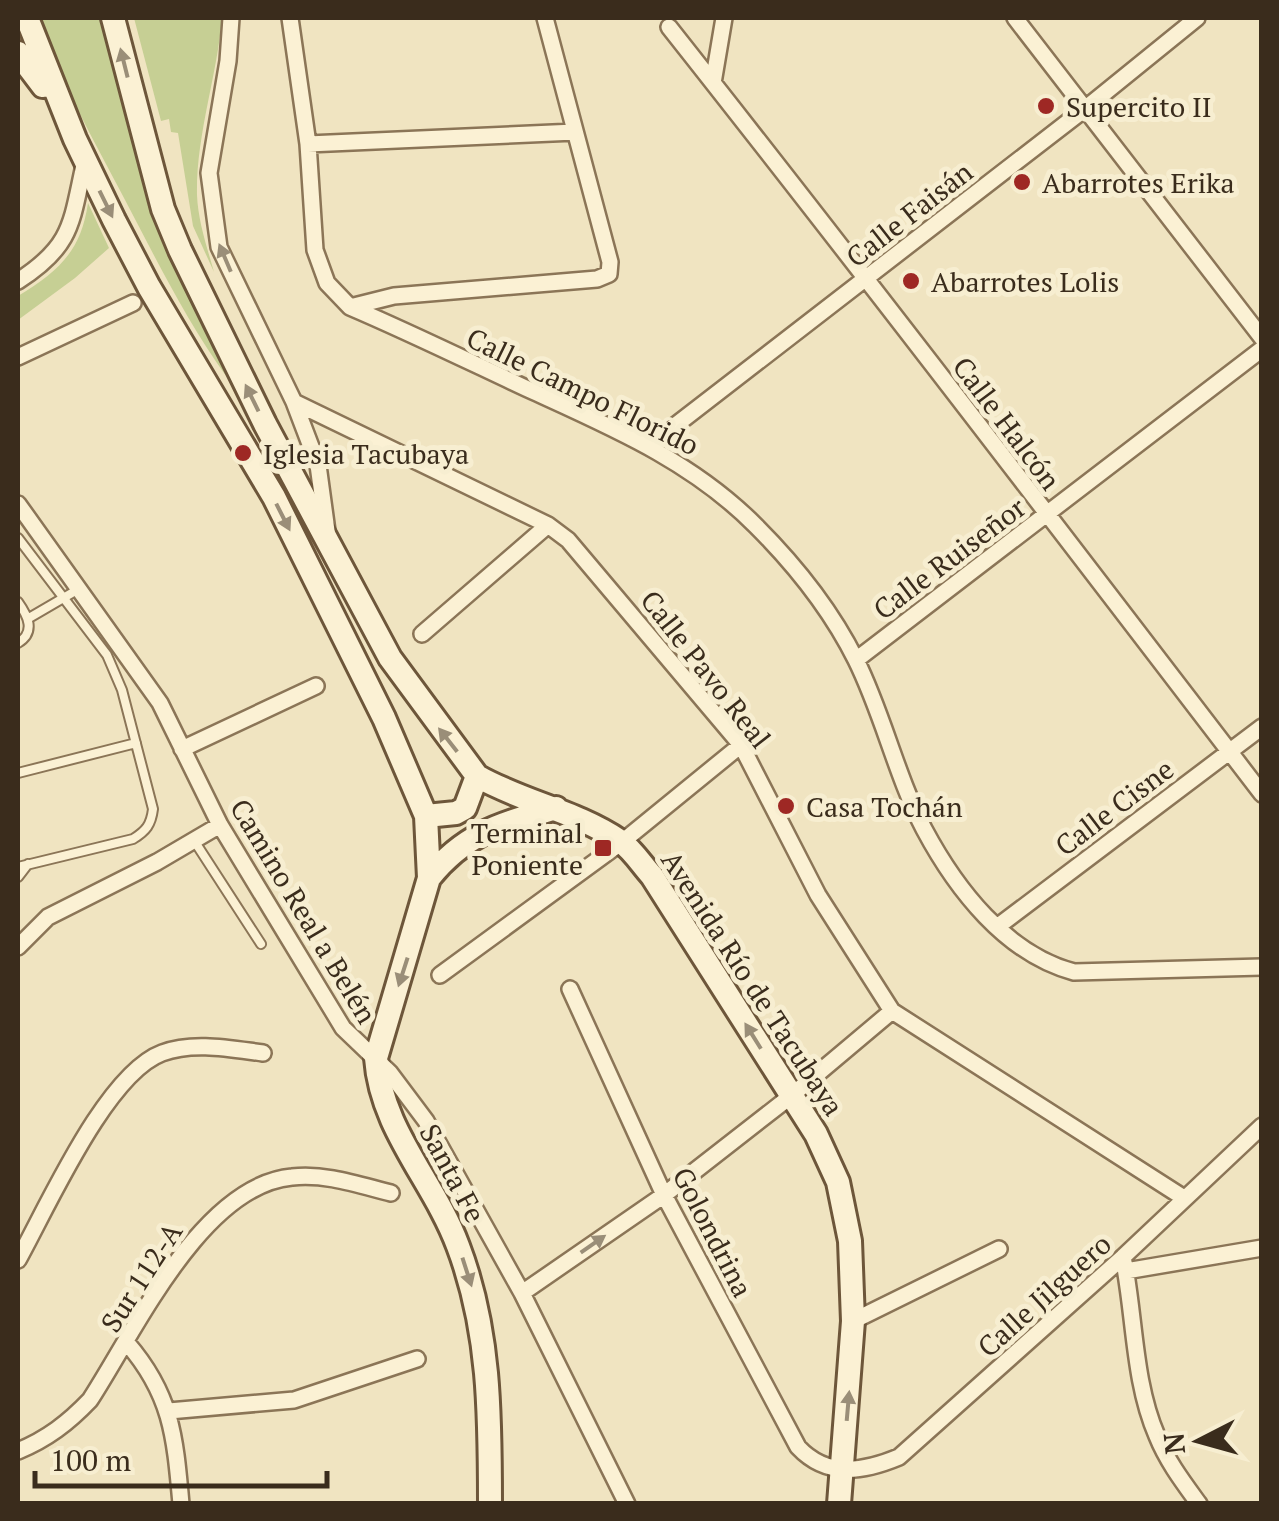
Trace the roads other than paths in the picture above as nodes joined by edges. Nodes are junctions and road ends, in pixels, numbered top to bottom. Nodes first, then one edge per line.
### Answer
1 (27, 18) edge
2 (113, 18) edge
3 (232, 18) edge
4 (290, 18) edge
5 (545, 18) edge
6 (724, 18) edge
7 (1016, 18) edge
8 (1197, 18) edge
9 (669, 27) dead end
10 (18, 53) edge
11 (713, 82) junction
12 (1086, 108) junction
13 (71, 130) junction
14 (576, 132) junction
15 (308, 144) junction
16 (84, 161) junction
17 (867, 278) junction
18 (18, 281) edge
19 (133, 303) dead end
20 (350, 306) junction
21 (1262, 338) edge
22 (1262, 349) edge
23 (18, 357) edge
24 (294, 402) junction
25 (650, 445) junction
26 (18, 504) edge
27 (1046, 515) junction
28 (548, 525) junction
29 (18, 538) edge
30 (329, 545) junction
31 (80, 588) junction
32 (62, 599) junction
33 (18, 602) edge
34 (29, 618) junction
35 (422, 634) dead end
36 (18, 643) edge
37 (856, 660) junction
38 (316, 686) dead end
39 (1262, 727) edge
40 (136, 744) junction
41 (742, 745) junction
42 (182, 750) junction
43 (1230, 752) junction
44 (18, 774) edge
45 (477, 776) junction
46 (1262, 794) edge
47 (556, 808) junction
48 (426, 816) junction
49 (220, 825) junction
50 (195, 842) junction
51 (622, 842) junction
52 (28, 864) junction
53 (18, 867) edge
54 (18, 877) edge
55 (428, 878) junction
56 (997, 927) junction
57 (262, 944) dead end
58 (18, 946) edge
59 (1262, 967) edge
60 (440, 975) dead end
61 (570, 989) dead end
62 (892, 1010) junction
63 (263, 1053) dead end
64 (376, 1058) junction
65 (791, 1096) junction
66 (1262, 1126) edge
67 (390, 1193) dead end
68 (664, 1195) junction
69 (1184, 1198) junction
70 (1262, 1248) edge
71 (998, 1249) dead end
72 (18, 1260) edge
73 (1125, 1264) junction
74 (522, 1293) junction
75 (853, 1321) junction
76 (127, 1343) junction
77 (417, 1360) dead end
78 (168, 1411) junction
79 (18, 1450) edge
80 (842, 1470) junction
81 (181, 1504) edge
82 (490, 1504) edge
83 (627, 1504) edge
84 (838, 1504) edge
85 (846, 1504) edge
86 (1199, 1504) edge

1 - 13 main road
30 -> 2 main road, Avenida Río de Tacubaya
24 -> 3 street
4 - 15 street, Calle Campo Florido
5 - 14 street
6 - 11 street
7 - 12 street
8 - 12 street, Calle Faisán
9 - 11 street, Calle Halcón
10 - 13 main road
11 - 17 street, Calle Halcón
12 - 17 street, Calle Faisán
12 - 21 street
13 - 16 main road
14 - 15 street
14 - 20 street
15 - 20 street, Calle Campo Florido
16 - 18 street
16 -> 48 main road
17 - 25 street, Calle Faisán
17 - 27 street, Calle Halcón
19 - 23 street
20 - 25 street, Calle Campo Florido
22 - 27 street, Calle Ruiseñor
24 - 28 street, Calle Pavo Real
24 - 30 street
25 - 37 street, Calle Campo Florido
26 - 31 street, Camino Real a Belén
27 - 37 street, Calle Ruiseñor
27 - 43 street, Calle Halcón
28 - 35 street
28 - 41 street, Calle Pavo Real
29 - 32 lane
45 -> 30 main road, Avenida Río de Tacubaya
31 - 32 lane
31 - 42 street, Camino Real a Belén
32 - 34 lane
32 - 40 lane
33 - 34 lane
34 - 36 lane
37 - 56 street, Calle Campo Florido
38 - 42 street
39 - 43 street, Calle Cisne
40 - 44 lane
40 - 52 lane
41 - 51 street
41 - 62 street, Calle Pavo Real
42 - 49 street, Camino Real a Belén
43 - 46 street, Calle Halcón
43 - 56 street, Calle Cisne
45 - 47 main road, Avenida Río de Tacubaya
45 - 48 main road
47 - 51 main road, Avenida Río de Tacubaya
47 - 55 main road
48 - 55 main road
49 - 50 street
49 - 64 street, Camino Real a Belén
50 - 57 lane
50 - 58 street
51 - 60 street
65 -> 51 main road, Avenida Río de Tacubaya
52 - 53 lane
52 - 54 lane
55 -> 64 main road, Santa Fe
56 - 59 street, Calle Campo Florido
61 - 68 street, Golondrina
62 - 65 street
62 - 69 street, Calle Pavo Real
63 - 72 street
64 - 74 street, Camino Real a Belén
64 -> 82 main road, Santa Fe
65 - 68 street
65 - 75 main road, Avenida Río de Tacubaya
66 - 69 street, Calle Jilguero
67 - 76 street, Sur 112-A
74 -> 68 street
68 - 80 street, Golondrina
69 - 73 street, Calle Jilguero
70 - 73 street
71 - 75 street
73 - 80 street, Calle Jilguero
73 - 86 street
74 - 83 street, Camino Real a Belén
80 -> 75 main road, Avenida Río de Tacubaya
76 - 78 street
76 - 79 street, Sur 112-A
77 - 78 street
78 - 81 street
80 - 84 main road, Avenida Río de Tacubaya
80 - 85 main road

